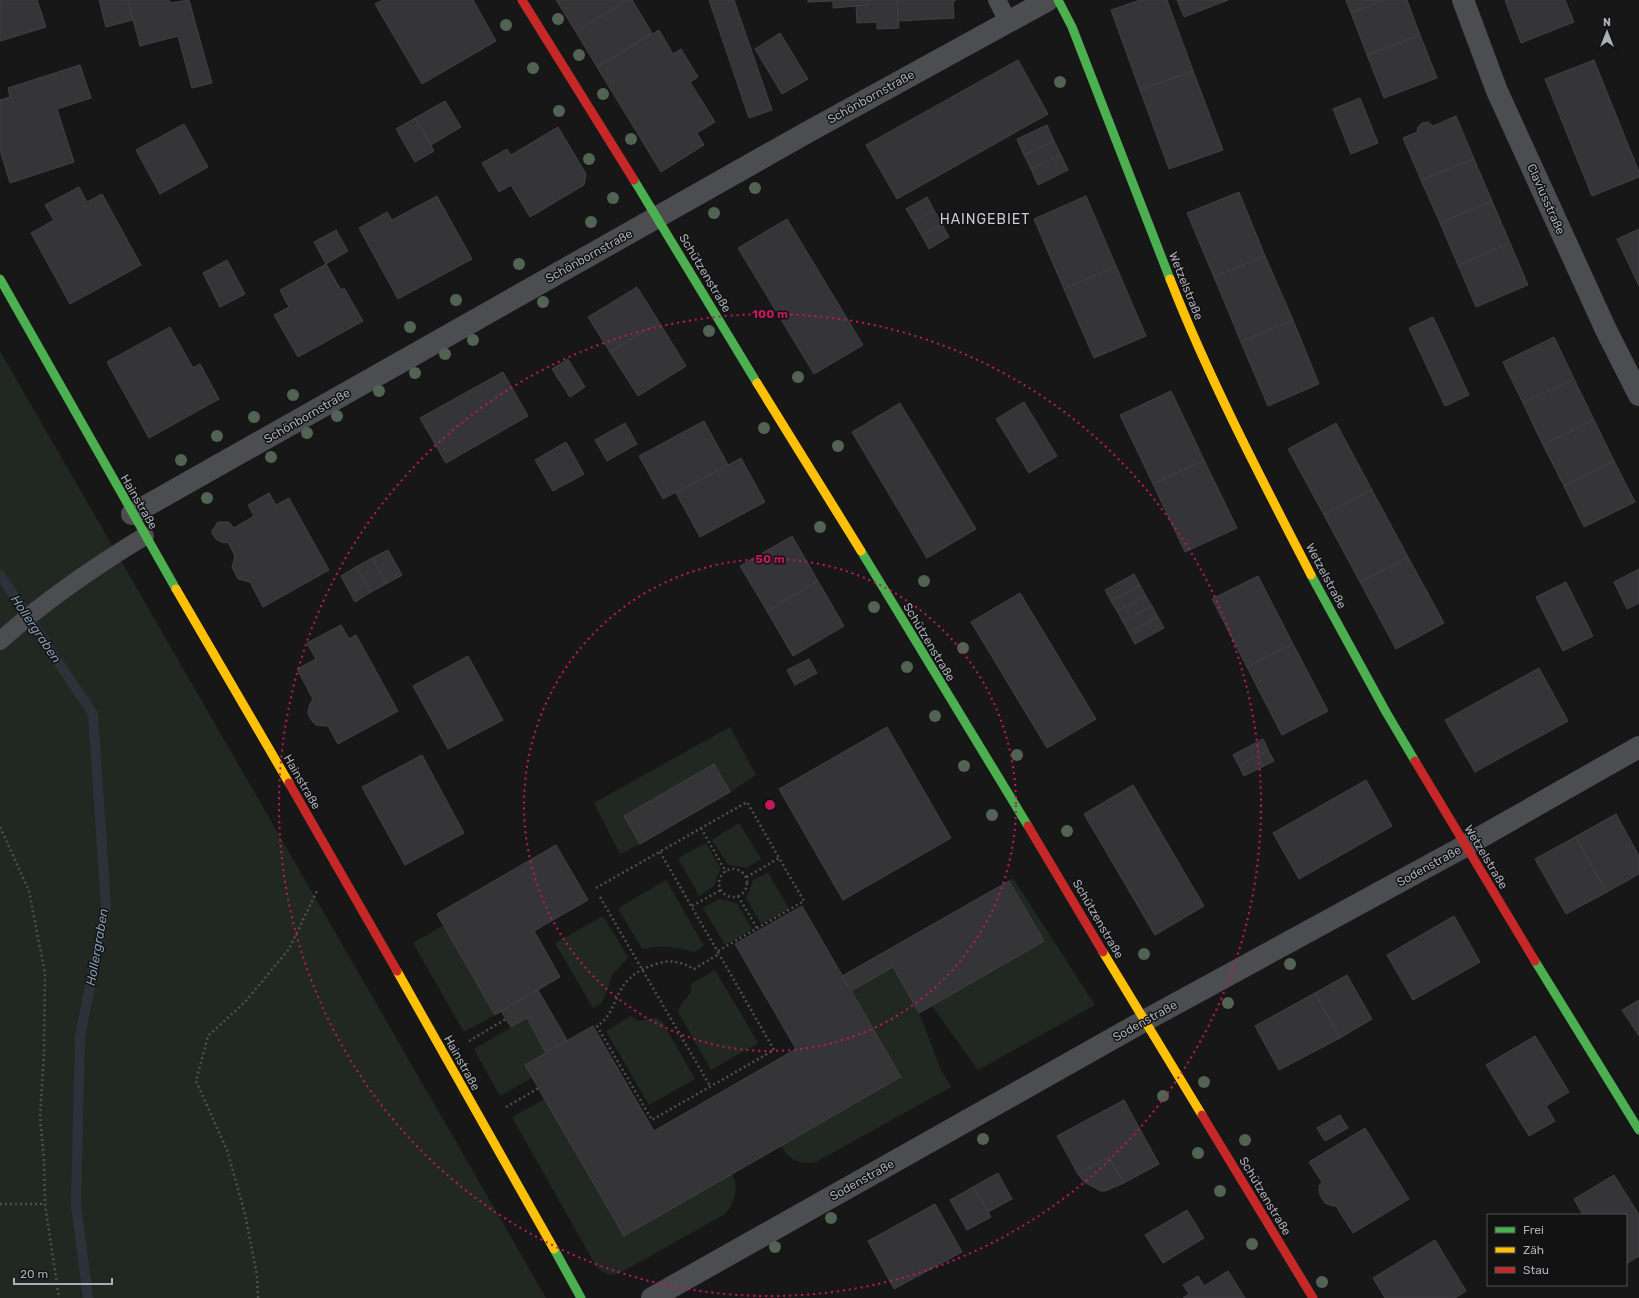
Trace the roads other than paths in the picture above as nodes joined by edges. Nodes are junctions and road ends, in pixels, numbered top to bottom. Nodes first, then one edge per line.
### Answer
1 (522, 0) edge
2 (997, 0) edge
3 (1048, 0) edge
4 (1058, 0) edge
5 (1463, 0) edge
6 (1008, 21) junction
7 (658, 218) junction
8 (0, 279) edge
9 (1639, 395) edge
10 (132, 514) junction
11 (145, 536) junction
12 (2, 639) edge
13 (1639, 748) edge
14 (1465, 846) junction
15 (1144, 1021) junction
16 (1639, 1130) edge
17 (581, 1298) edge
18 (652, 1298) edge
19 (1313, 1298) edge

1 - 7 street, Schützenstraße
2 - 6 lane
3 - 6 street, Schönbornstraße
4 - 14 street, Wetzelstraße
5 - 9 street, Claviusstraße
6 - 7 street, Schönbornstraße
7 - 10 street, Schönbornstraße
7 - 15 street, Schützenstraße
8 - 10 street, Hainstraße
10 - 11 street, Hainstraße
11 - 12 lane
11 - 17 street, Hainstraße
13 - 14 street, Sodenstraße
14 - 15 street, Sodenstraße
14 - 16 street, Wetzelstraße
15 - 18 street, Sodenstraße
15 - 19 street, Schützenstraße

